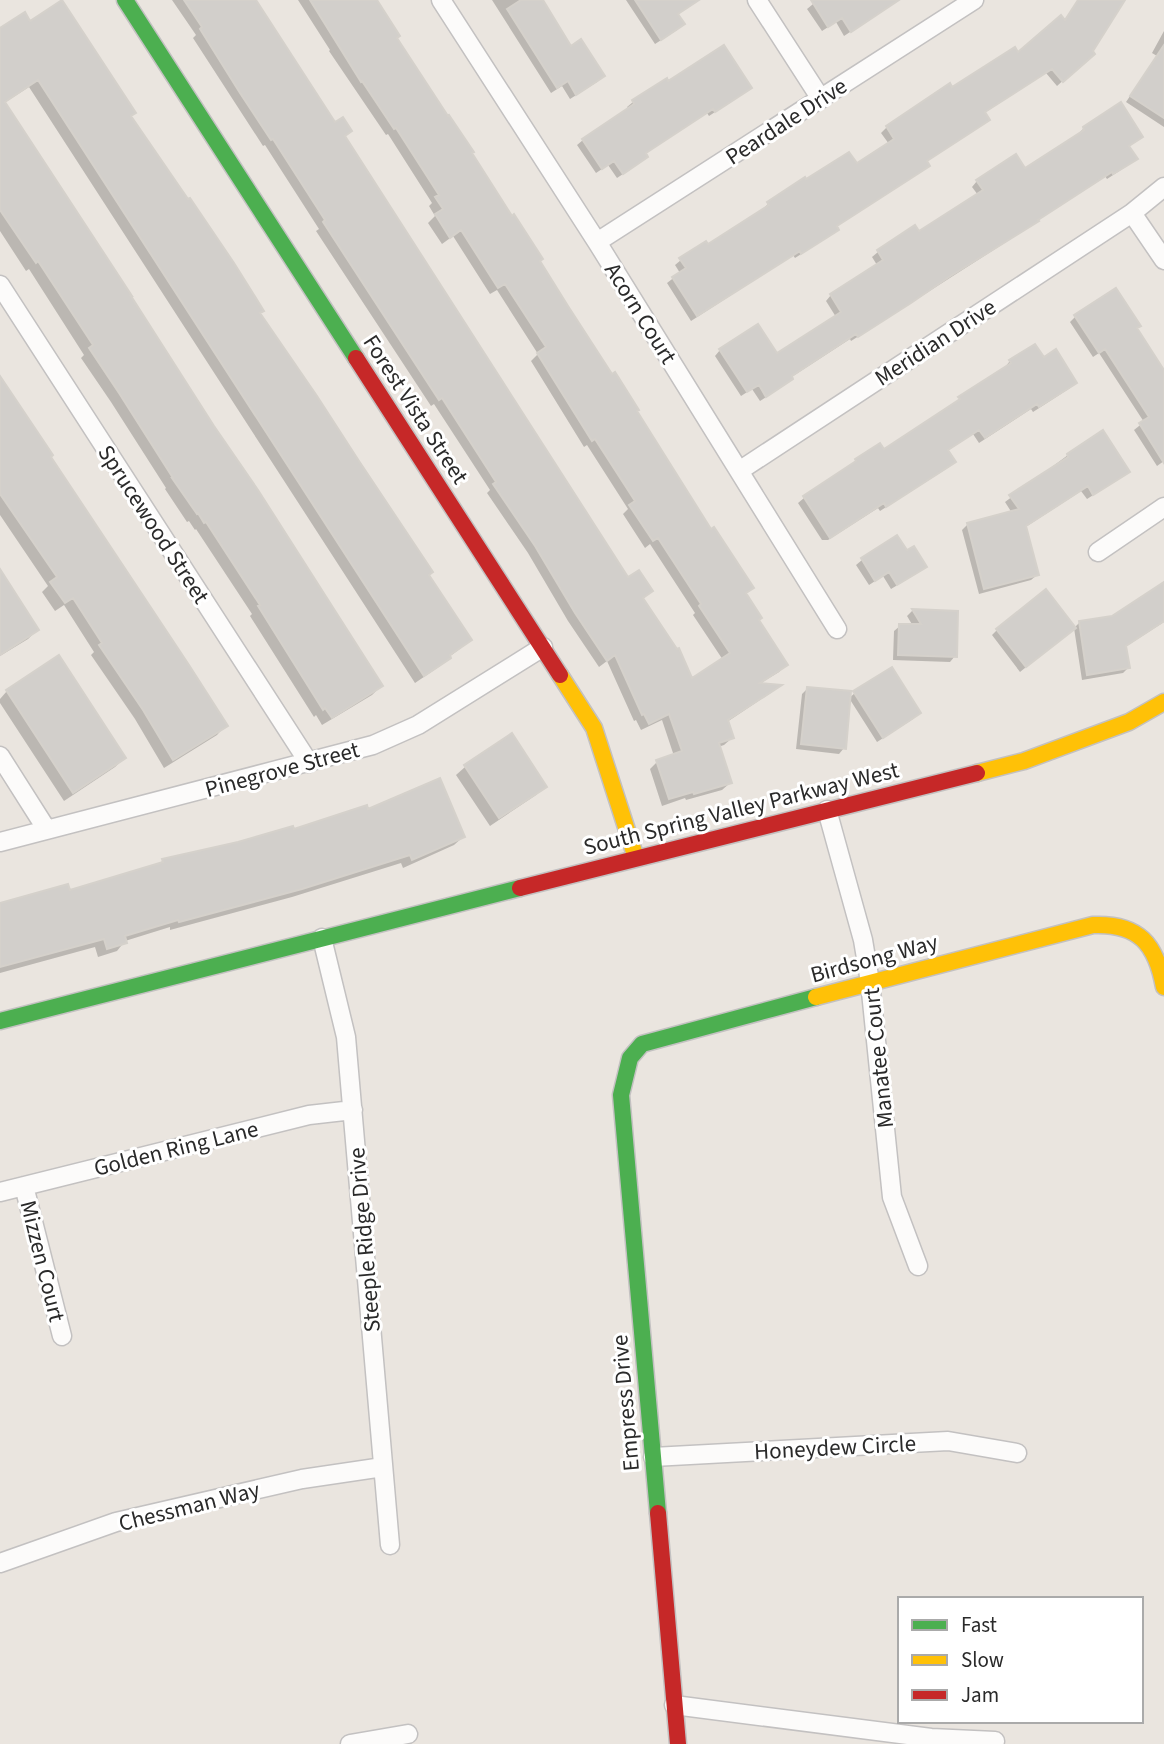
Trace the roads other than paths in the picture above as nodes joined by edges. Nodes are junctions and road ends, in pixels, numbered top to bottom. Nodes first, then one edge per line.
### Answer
1 (125, 0) edge
2 (441, 0) edge
3 (757, 0) edge
4 (974, 0) edge
5 (821, 99) junction
6 (1164, 187) edge
7 (1132, 213) junction
8 (597, 242) junction
9 (1164, 260) edge
10 (0, 285) edge
11 (739, 471) junction
12 (1164, 507) edge
13 (1098, 552) dead end
14 (837, 629) dead end
15 (543, 647) junction
16 (1164, 702) edge
17 (0, 756) edge
18 (309, 763) junction
19 (827, 810) junction
20 (47, 830) junction
21 (0, 842) edge
22 (636, 858) junction
23 (322, 938) junction
24 (870, 982) junction
25 (1164, 987) edge
26 (0, 1021) edge
27 (630, 1058) joint
28 (353, 1110) junction
29 (24, 1186) junction
30 (0, 1192) edge
31 (918, 1266) dead end
32 (62, 1336) dead end
33 (1017, 1453) dead end
34 (653, 1457) junction
35 (383, 1467) junction
36 (390, 1545) dead end
37 (0, 1563) edge
38 (674, 1704) junction
39 (408, 1734) dead end
40 (995, 1741) dead end
41 (350, 1744) edge
42 (678, 1744) edge

1 - 15 street, Forest Vista Street
2 - 8 street, Acorn Court
3 - 5 street
4 - 5 street, Peardale Drive
5 - 8 street, Peardale Drive
6 - 7 street, Meridian Drive
7 - 9 street
7 - 11 street, Meridian Drive
8 - 11 street, Acorn Court
10 - 18 street, Sprucewood Street
11 - 14 street, Acorn Court
12 - 13 street
15 - 18 street, Pinegrove Street
15 - 22 street, Forest Vista Street
16 - 19 street, South Spring Valley Parkway West
17 - 20 street
18 - 20 street, Pinegrove Street
19 - 22 street, South Spring Valley Parkway West
19 - 24 street, Manatee Court
20 - 21 street, Pinegrove Street
22 - 23 street, South Spring Valley Parkway West
23 - 26 street, South Spring Valley Parkway West
23 - 28 street, Steeple Ridge Drive
24 - 25 street, Birdsong Way
24 - 27 street, Birdsong Way
24 - 31 street, Manatee Court
27 - 34 street, Empress Drive
28 - 29 street, Golden Ring Lane
28 - 35 street, Steeple Ridge Drive
29 - 30 street, Golden Ring Lane
29 - 32 street, Mizzen Court
33 - 34 street, Honeydew Circle
34 - 38 street, Empress Drive
35 - 36 street, Steeple Ridge Drive
35 - 37 street, Chessman Way
38 - 40 street
38 - 42 street, Empress Drive
39 - 41 street

